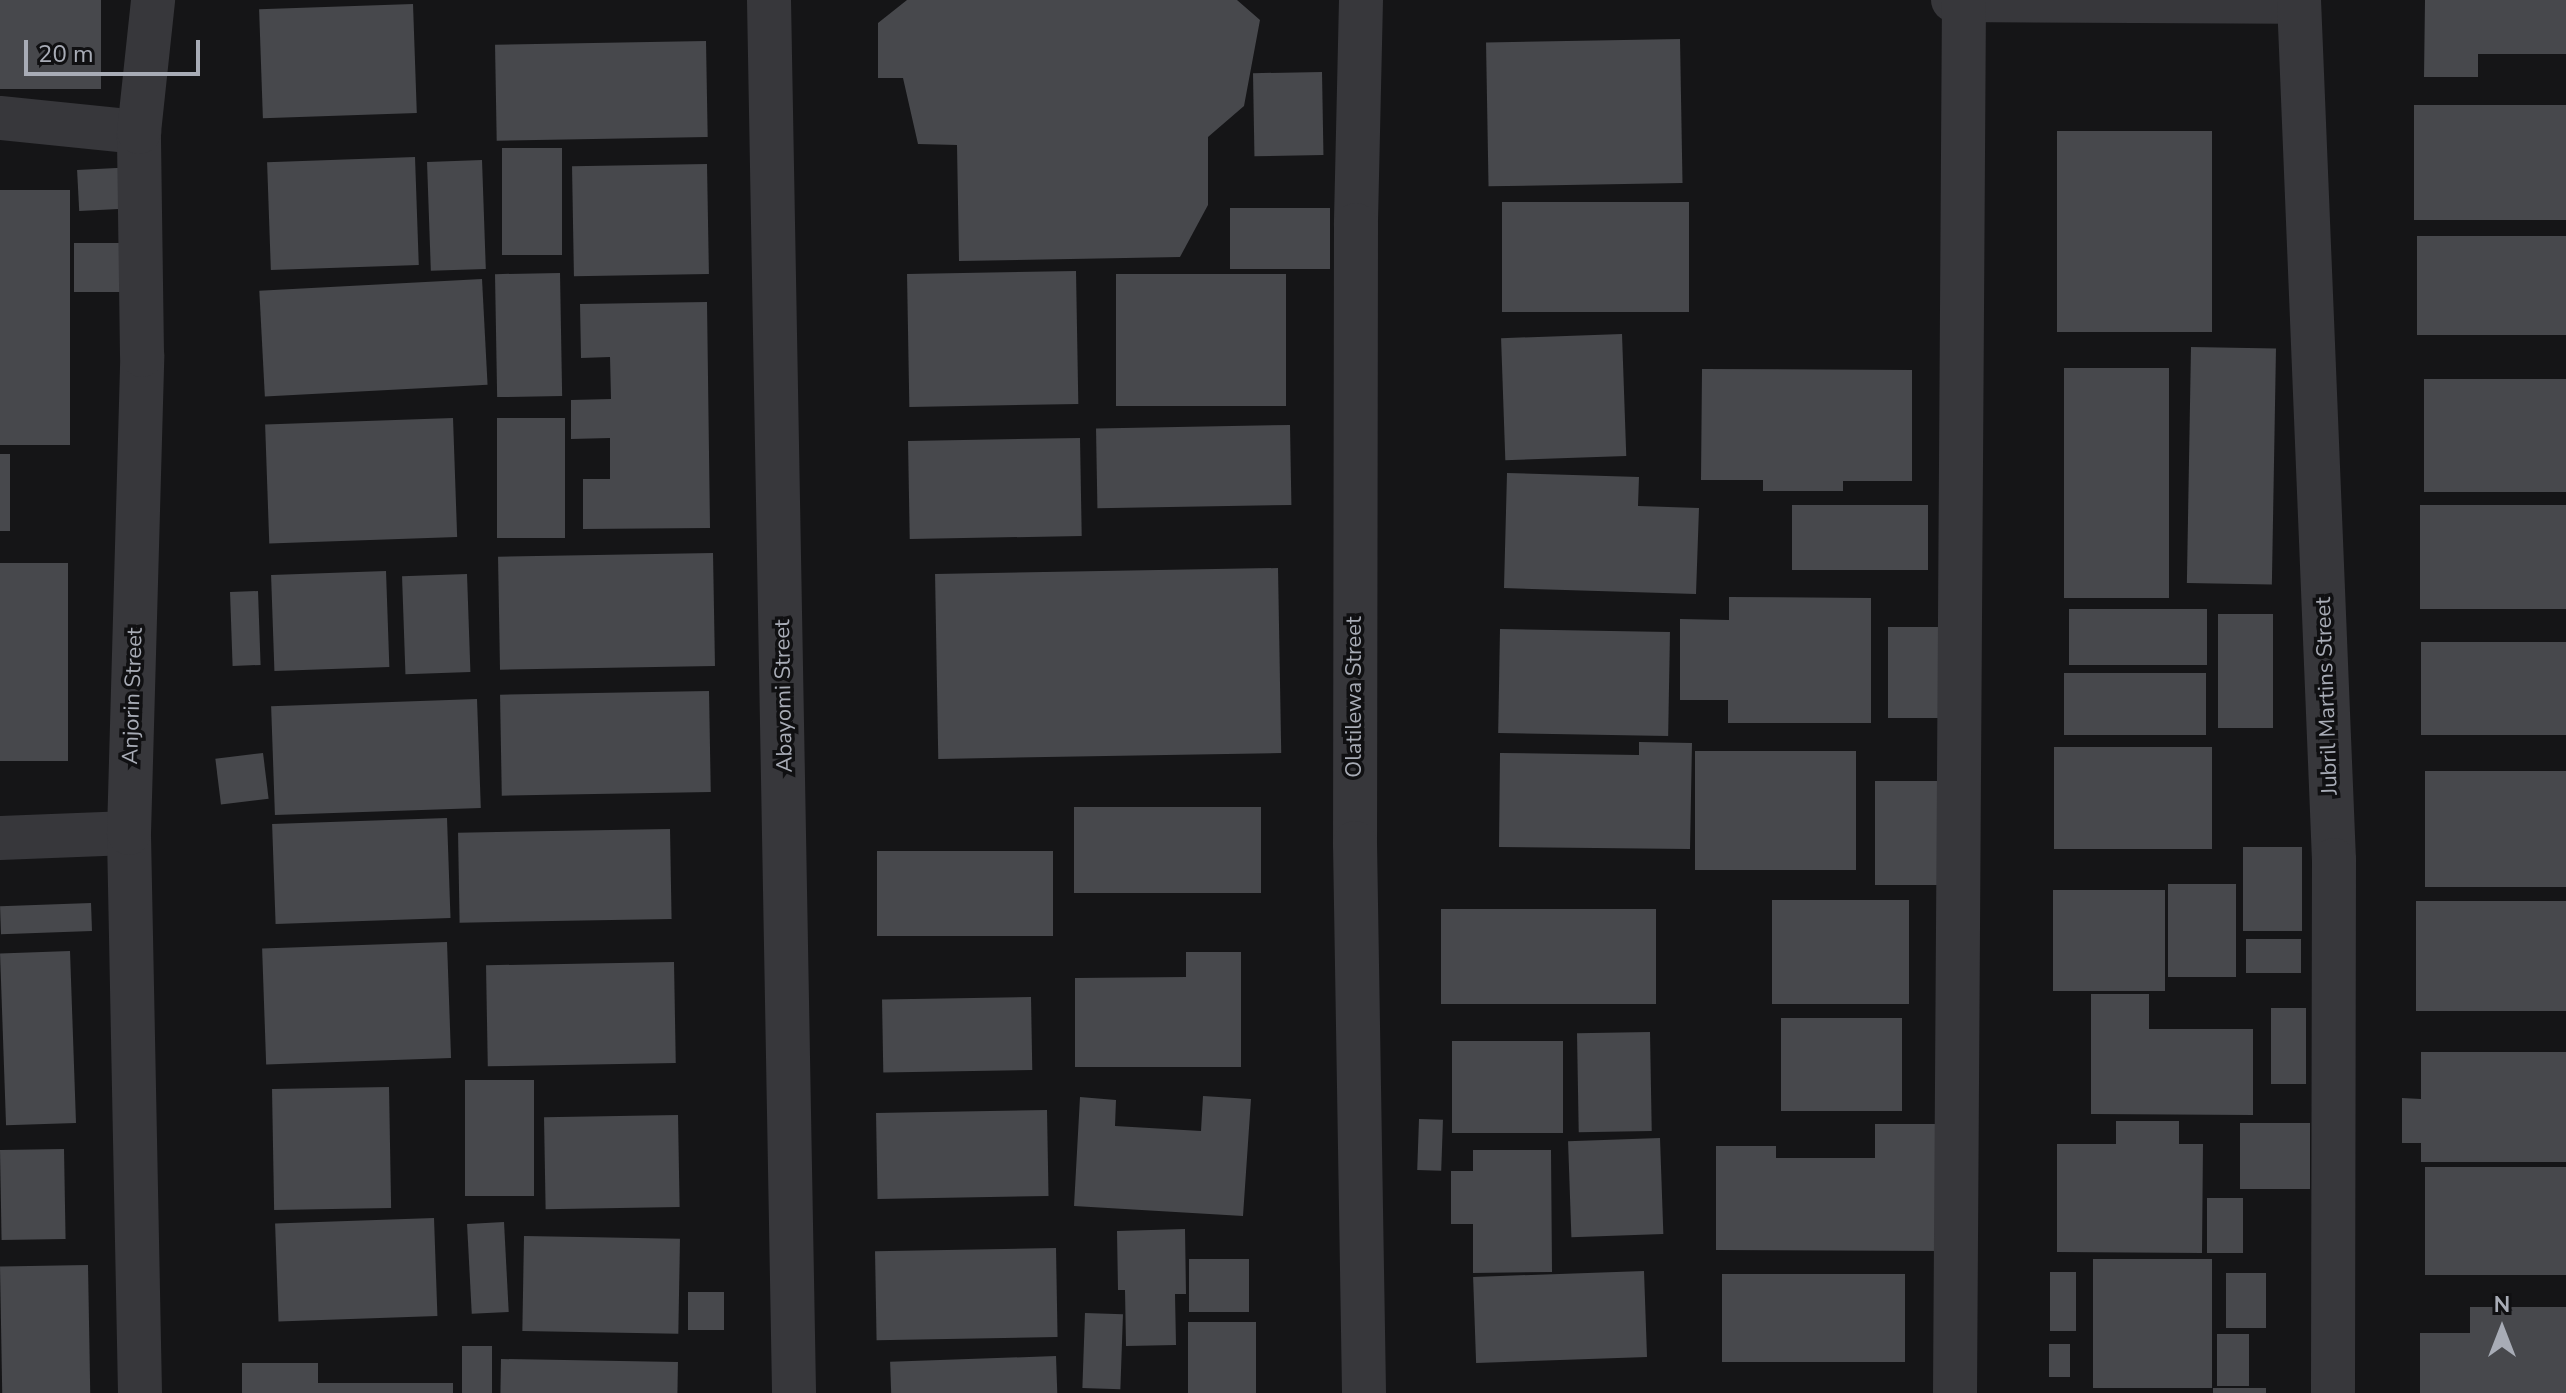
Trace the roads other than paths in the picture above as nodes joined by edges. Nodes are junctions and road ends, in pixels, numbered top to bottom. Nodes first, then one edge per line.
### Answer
1 (153, 0) edge
2 (769, 0) edge
3 (1361, 0) edge
4 (1953, 0) edge
5 (1964, 0) edge
6 (2299, 1) edge
7 (0, 118) edge
8 (139, 132) junction
9 (129, 833) junction
10 (0, 838) edge
11 (140, 1393) edge
12 (794, 1393) edge
13 (1364, 1393) edge
14 (1955, 1393) edge
15 (2333, 1393) edge

1 - 8 street, Anjorin Street
2 - 12 street, Abayomi Street
3 - 13 street, Olatilewa Street
4 - 5 street
5 - 6 street
5 - 14 street
6 - 15 street, Jubril Martins Street
7 - 8 street
8 - 9 street, Anjorin Street
9 - 10 street
9 - 11 street, Anjorin Street

